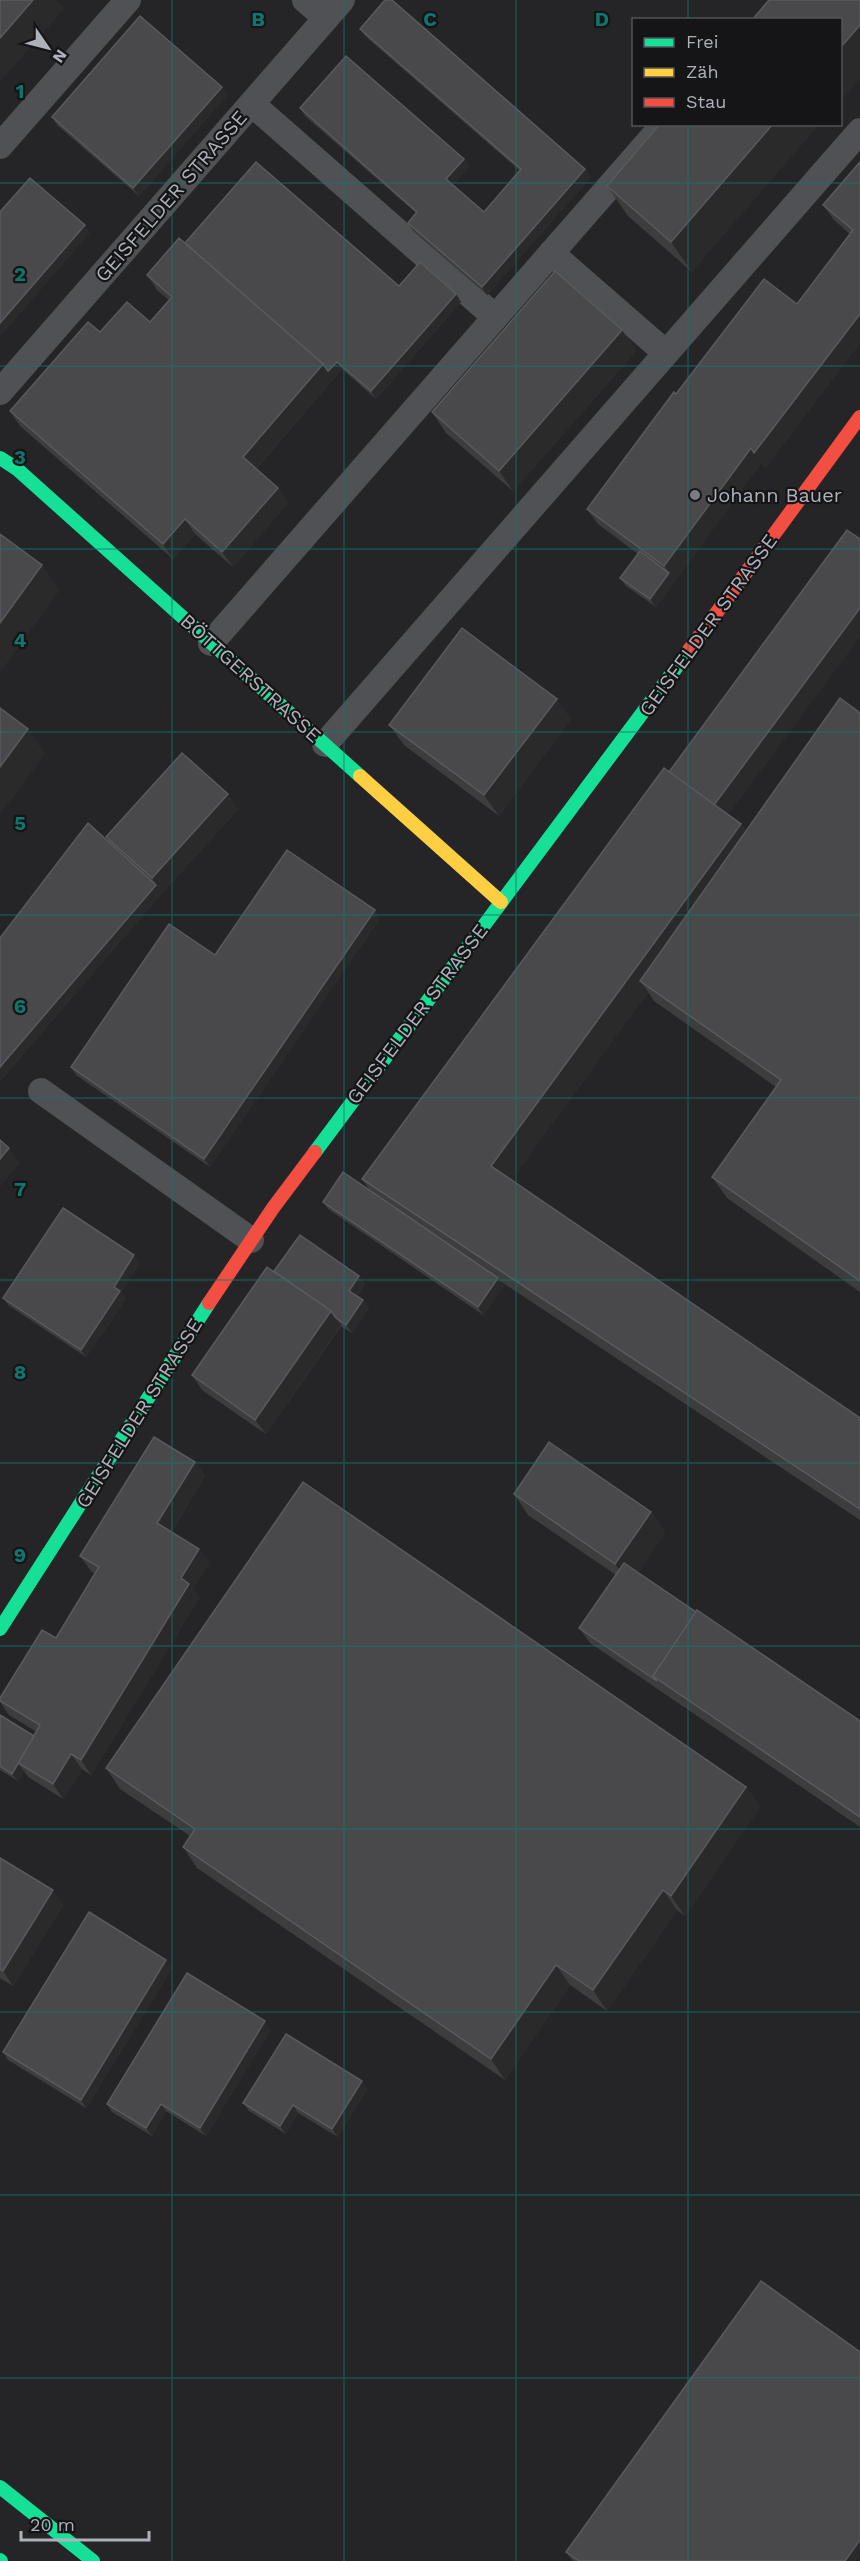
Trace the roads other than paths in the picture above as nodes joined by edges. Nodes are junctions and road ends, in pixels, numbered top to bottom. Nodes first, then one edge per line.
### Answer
1 (128, 0) edge
2 (305, 0) edge
3 (334, 9) edge
4 (252, 104) junction
5 (662, 126) edge
6 (860, 131) edge
7 (0, 146) edge
8 (551, 253) junction
9 (495, 317) junction
10 (666, 353) junction
11 (0, 392) edge
12 (860, 417) edge
13 (0, 458) edge
14 (211, 643) junction
15 (324, 744) junction
16 (501, 902) junction
17 (41, 1091) dead end
18 (251, 1240) junction
19 (0, 1629) edge
20 (0, 2487) edge
21 (93, 2561) edge

1 - 7 lane
2 - 3 lane
3 - 4 lane, GEISFELDER STRASSE
4 - 9 lane
4 - 11 lane, GEISFELDER STRASSE
5 - 8 lane
6 - 10 lane
8 - 9 lane
8 - 10 lane
9 - 14 lane
10 - 15 lane
12 - 16 street, GEISFELDER STRASSE
13 - 14 street, BÖTTGERSTRASSE
14 - 15 street, BÖTTGERSTRASSE
15 - 16 street, BÖTTGERSTRASSE
16 - 18 street, GEISFELDER STRASSE
17 - 18 lane
18 - 19 street, GEISFELDER STRASSE
20 - 21 street

